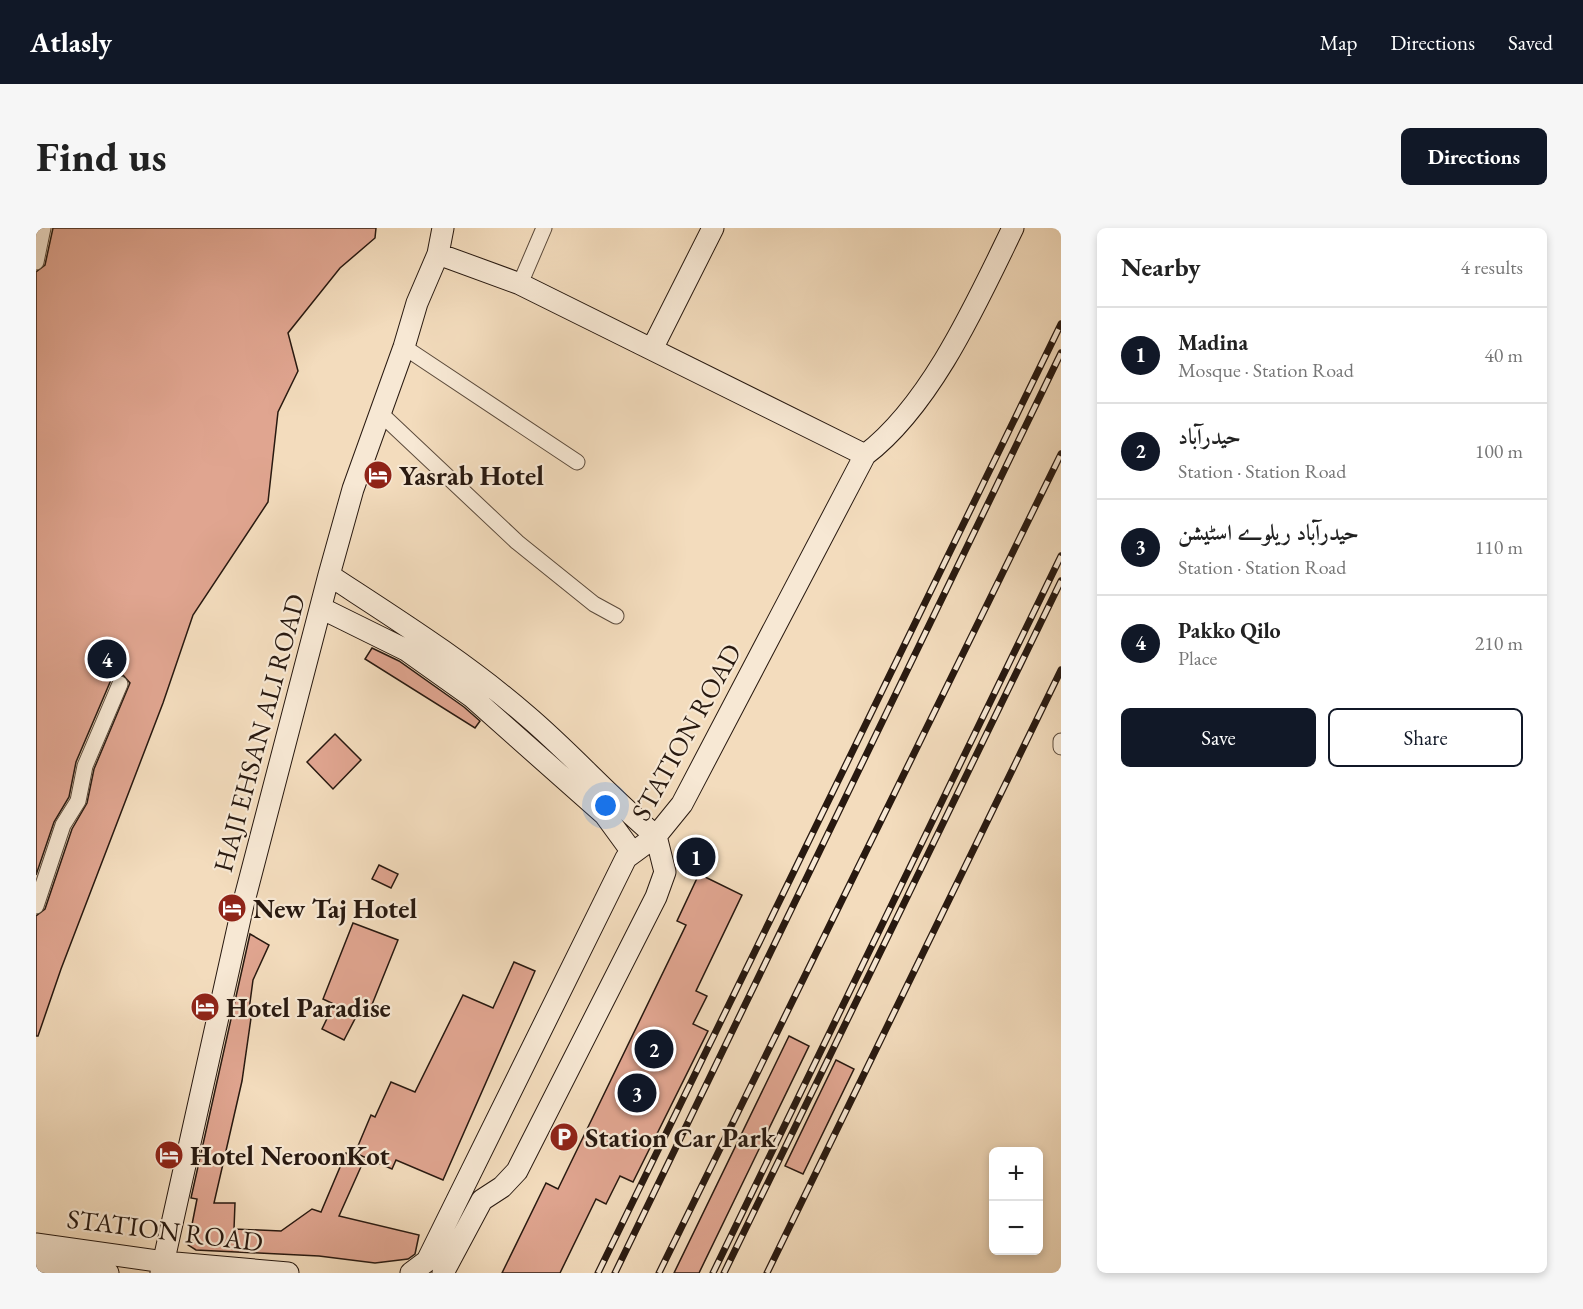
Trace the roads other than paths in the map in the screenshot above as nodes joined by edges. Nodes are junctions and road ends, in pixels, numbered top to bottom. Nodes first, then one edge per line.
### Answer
1 (43, 228) edge
2 (443, 228) edge
3 (543, 228) edge
4 (713, 228) edge
5 (1013, 228) edge
6 (438, 254) junction
7 (36, 262) edge
8 (520, 284) junction
9 (404, 347) junction
10 (652, 349) junction
11 (380, 413) junction
12 (865, 455) junction
13 (577, 462) dead end
14 (329, 575) junction
15 (321, 608) junction
16 (616, 616) dead end
17 (120, 684) dead end
18 (1061, 741) edge
19 (1061, 747) edge
20 (656, 836) junction
21 (632, 852) junction
22 (36, 906) edge
23 (37, 1258) edge
24 (162, 1267) edge
25 (415, 1272) edge
26 (108, 1273) edge
27 (288, 1273) edge
28 (443, 1273) edge

1 - 7 street
2 - 6 street, HAJI EHSAN ALI ROAD
3 - 8 street
4 - 10 street
5 - 12 street, STATION ROAD
6 - 8 street
6 - 9 street, HAJI EHSAN ALI ROAD
8 - 10 street
9 - 11 street, HAJI EHSAN ALI ROAD
9 - 13 street
10 - 12 street
11 - 14 street, HAJI EHSAN ALI ROAD
11 - 16 street
12 - 20 street, STATION ROAD
14 - 15 street, HAJI EHSAN ALI ROAD
14 - 20 street
15 - 21 street
15 - 24 street, HAJI EHSAN ALI ROAD
17 - 22 street
18 - 19 street
20 - 21 street
20 - 28 street, STATION ROAD
21 - 25 street, STATION ROAD
23 - 24 street, STATION ROAD
23 - 26 street, STATION ROAD
24 - 27 street, STATION ROAD

